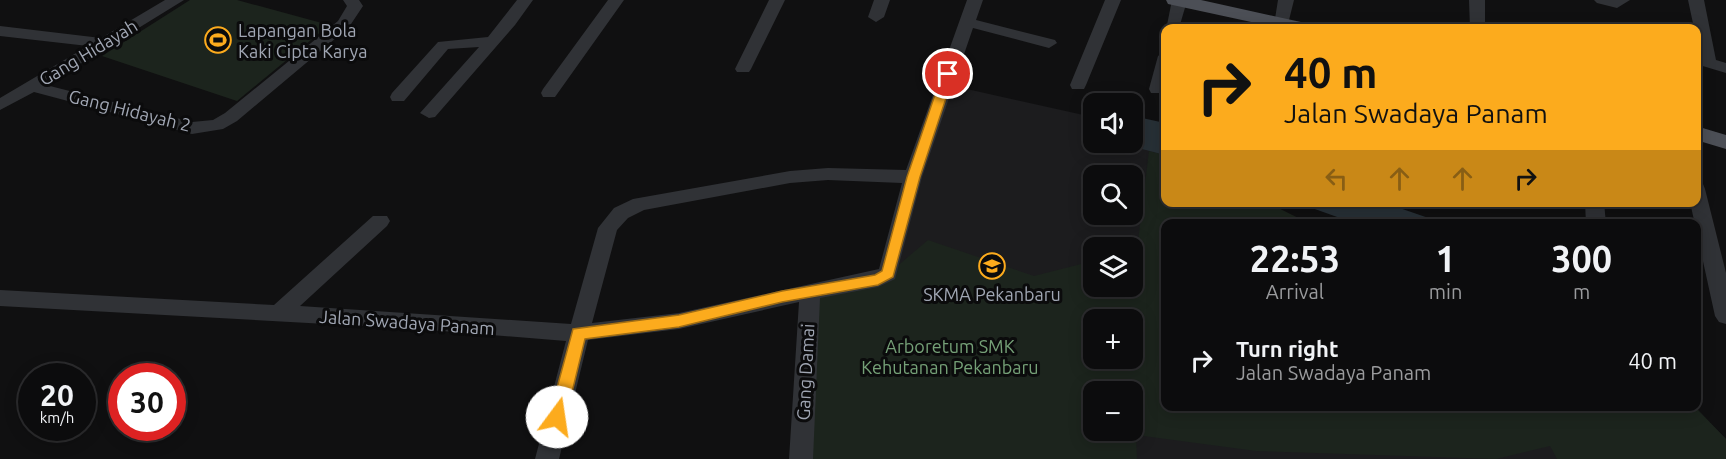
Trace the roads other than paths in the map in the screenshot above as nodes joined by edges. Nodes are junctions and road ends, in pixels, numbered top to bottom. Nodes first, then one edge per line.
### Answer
1 (176, 0) edge
2 (351, 0) edge
3 (525, 0) edge
4 (616, 0) edge
5 (777, 0) edge
6 (882, 0) edge
7 (975, 0) edge
8 (1113, 0) edge
9 (1286, 0) edge
10 (1477, 0) edge
11 (1602, 0) edge
12 (1622, 0) edge
13 (1696, 0) edge
14 (1185, 1) edge
15 (876, 16) dead end
16 (966, 22) junction
17 (1174, 24) edge
18 (1260, 24) edge
19 (1281, 24) joint
20 (1478, 24) edge
21 (1699, 24) edge
22 (0, 31) edge
23 (492, 41) junction
24 (1049, 42) dead end
25 (103, 43) junction
26 (1701, 44) edge
27 (1703, 61) edge
28 (1726, 68) edge
29 (743, 69) dead end
30 (1161, 77) edge
31 (1078, 85) dead end
32 (32, 86) junction
33 (1158, 89) dead end
34 (549, 93) dead end
35 (398, 97) dead end
36 (0, 105) edge
37 (429, 113) dead end
38 (1701, 134) edge
39 (1726, 142) edge
40 (913, 177) junction
41 (1700, 207) edge
42 (380, 221) dead end
43 (810, 292) junction
44 (0, 298) edge
45 (279, 313) junction
46 (1726, 316) edge
47 (579, 333) junction
48 (548, 459) edge
49 (801, 459) edge

1 - 25 street, Gang Hidayah
2 - 32 street, Gang Hidayah 2
3 - 23 street
4 - 34 street
5 - 29 street
6 - 15 street
7 - 16 street
8 - 31 street
9 - 19 street
10 - 20 street
11 - 12 street
13 - 21 street
14 - 17 street
14 - 18 main road
16 - 24 street
16 - 40 street
18 - 19 main road
22 - 25 street
23 - 35 street
23 - 37 street
25 - 32 street, Gang Hidayah
26 - 27 street
27 - 28 street
30 - 33 street
32 - 36 street, Gang Hidayah
38 - 39 main road
40 - 43 street
40 - 47 street
41 - 46 street
42 - 45 street
43 - 47 street, Jalan Swadaya Panam
43 - 49 street, Gang Damai
44 - 45 street, Jalan Swadaya Panam
45 - 47 street, Jalan Swadaya Panam
47 - 48 street

